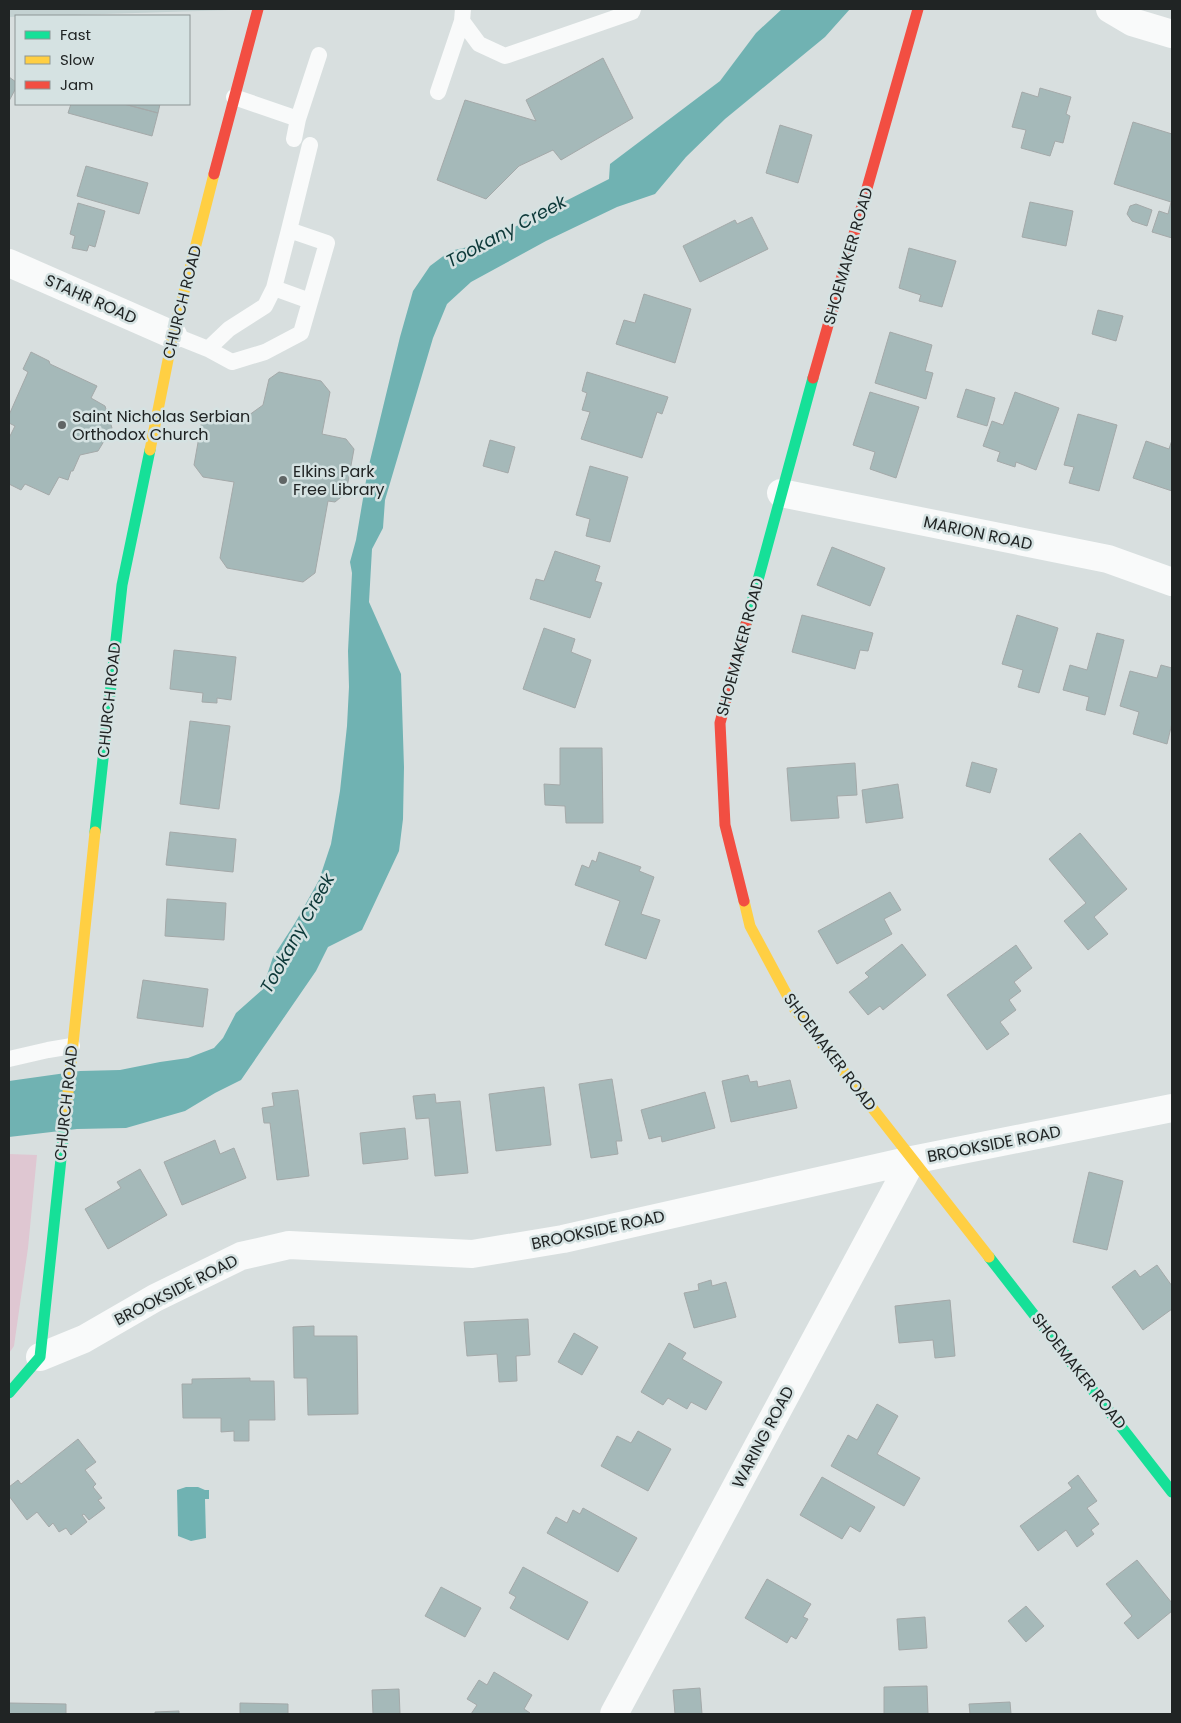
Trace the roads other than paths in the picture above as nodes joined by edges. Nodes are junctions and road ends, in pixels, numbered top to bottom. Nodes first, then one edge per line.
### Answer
1 (258, 9) edge
2 (634, 9) edge
3 (918, 9) edge
4 (1110, 9) edge
5 (462, 15) edge
6 (1172, 34) edge
7 (319, 56) dead end
8 (438, 92) dead end
9 (234, 96) junction
10 (298, 119) junction
11 (294, 139) dead end
12 (310, 145) dead end
13 (289, 230) junction
14 (9, 263) edge
15 (274, 288) junction
16 (310, 301) junction
17 (173, 335) junction
18 (208, 349) junction
19 (781, 493) junction
20 (1172, 582) edge
21 (72, 1046) junction
22 (9, 1059) edge
23 (1172, 1108) edge
24 (912, 1160) junction
25 (40, 1357) junction
26 (9, 1393) edge
27 (1172, 1492) edge
28 (614, 1714) edge

1 - 9 street, CHURCH ROAD
2 - 5 lane
3 - 19 street, SHOEMAKER ROAD
4 - 6 street
5 - 8 lane
7 - 10 lane
9 - 10 lane
9 - 17 street, CHURCH ROAD
10 - 11 lane
12 - 13 lane
13 - 15 lane
13 - 16 lane
14 - 17 street, STAHR ROAD
15 - 16 lane
15 - 18 lane
16 - 18 lane
17 - 18 lane
17 - 21 street, CHURCH ROAD
19 - 20 street, MARION ROAD
19 - 24 street, SHOEMAKER ROAD
21 - 22 lane
21 - 25 street, CHURCH ROAD
23 - 24 street, BROOKSIDE ROAD
24 - 25 street, BROOKSIDE ROAD
24 - 27 street, SHOEMAKER ROAD
24 - 28 street, WARING ROAD
25 - 26 street

